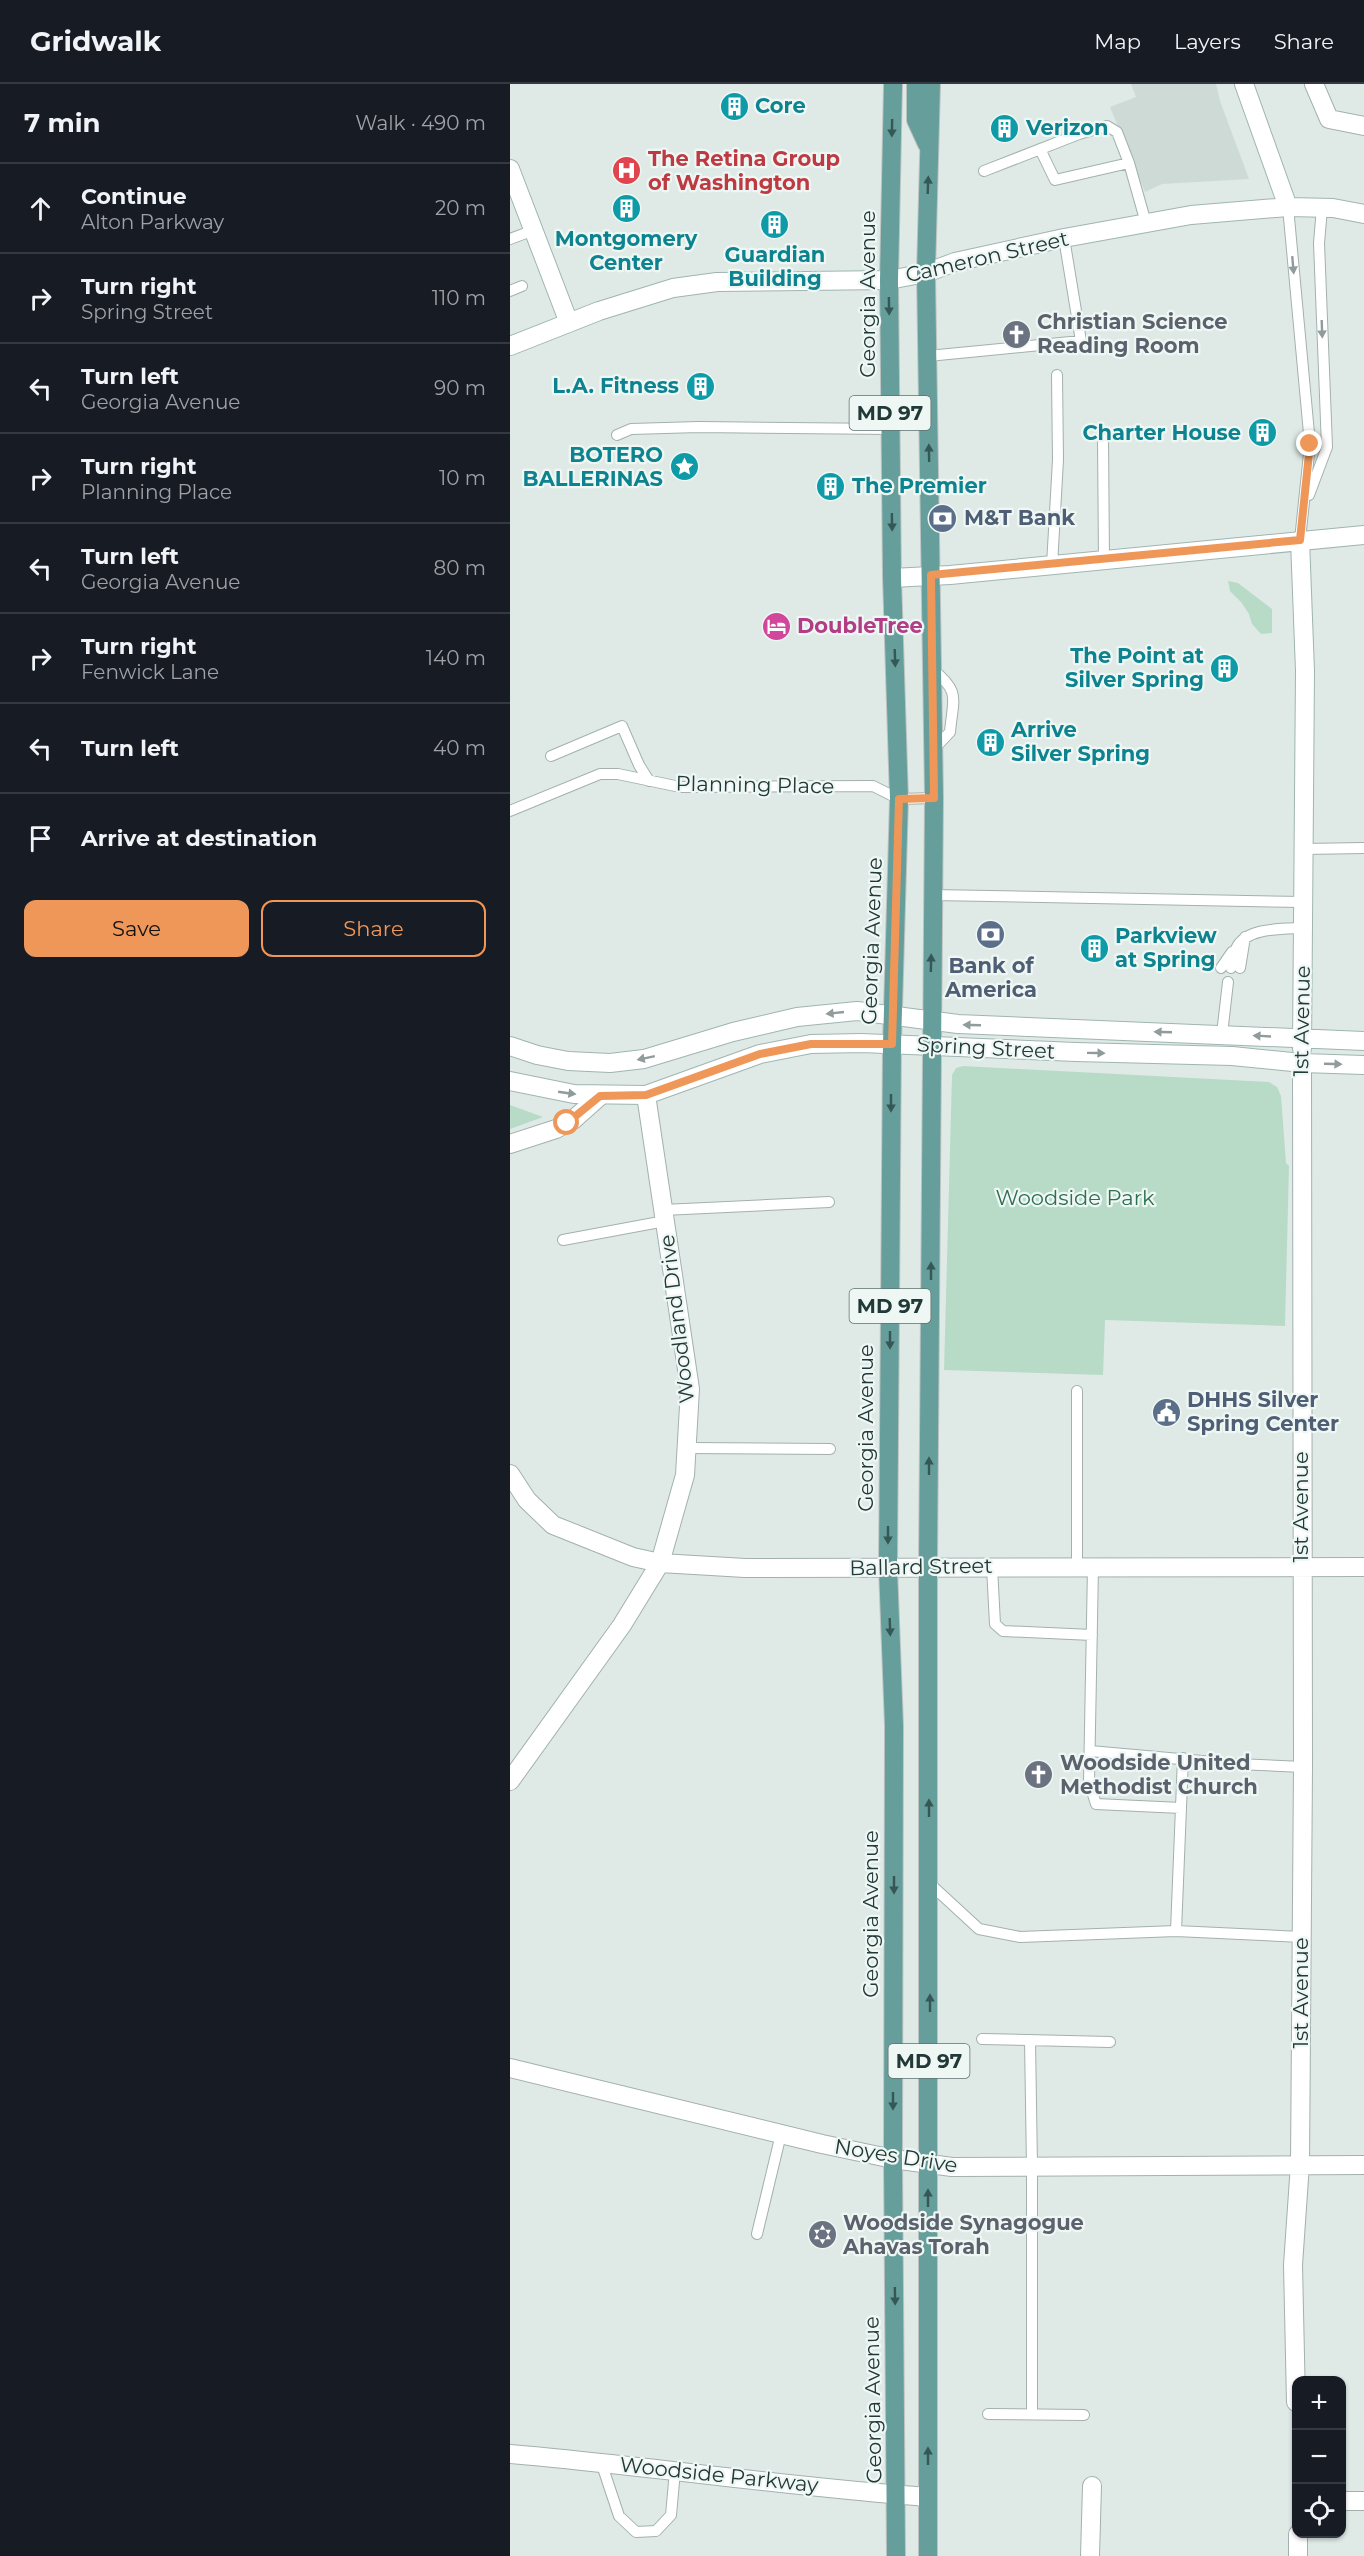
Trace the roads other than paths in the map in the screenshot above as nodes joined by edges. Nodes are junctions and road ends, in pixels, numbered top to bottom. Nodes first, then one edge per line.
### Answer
1 (893, 84) edge
2 (916, 84) edge
3 (931, 84) edge
4 (1244, 84) edge
5 (1314, 84) edge
6 (1364, 126) edge
7 (929, 148) junction
8 (1040, 149) junction
9 (1129, 163) junction
10 (510, 169) edge
11 (984, 171) dead end
12 (1288, 207) junction
13 (1322, 208) junction
14 (1364, 214) edge
15 (1146, 223) junction
16 (534, 230) junction
17 (1064, 238) junction
18 (510, 240) edge
19 (926, 273) junction
20 (889, 280) junction
21 (522, 286) dead end
22 (510, 291) edge
23 (569, 323) junction
24 (510, 346) edge
25 (928, 356) junction
26 (1057, 375) dead end
27 (891, 429) junction
28 (618, 435) dead end
29 (1102, 439) dead end
30 (1303, 512) junction
31 (1364, 535) edge
32 (1300, 540) junction
33 (1104, 560) junction
34 (1052, 565) junction
35 (931, 575) junction
36 (892, 578) junction
37 (550, 756) dead end
38 (649, 781) junction
39 (934, 798) junction
40 (899, 799) junction
41 (510, 811) edge
42 (1364, 848) edge
43 (1304, 849) junction
44 (932, 895) junction
45 (1303, 902) junction
46 (1303, 928) junction
47 (1245, 937) junction
48 (1228, 984) dead end
49 (893, 1017) junction
50 (931, 1022) junction
51 (1222, 1034) junction
52 (1302, 1039) junction
53 (1364, 1041) edge
54 (892, 1044) junction
55 (932, 1045) junction
56 (510, 1046) edge
57 (1302, 1063) junction
58 (1364, 1065) edge
59 (510, 1082) edge
60 (646, 1095) junction
61 (600, 1096) junction
62 (510, 1144) edge
63 (829, 1202) dead end
64 (664, 1216) junction
65 (563, 1240) dead end
66 (1077, 1391) dead end
67 (687, 1448) junction
68 (830, 1449) dead end
69 (510, 1474) edge
70 (660, 1563) junction
71 (1302, 1566) junction
72 (928, 1567) junction
73 (992, 1567) junction
74 (1085, 1567) junction
75 (1364, 1567) edge
76 (888, 1568) junction
77 (1092, 1635) junction
78 (1090, 1750) junction
79 (1183, 1758) junction
80 (1303, 1767) junction
81 (510, 1781) edge
82 (1181, 1808) junction
83 (930, 1883) junction
84 (1176, 1931) junction
85 (1302, 1937) junction
86 (981, 2039) dead end
87 (1030, 2040) junction
88 (1110, 2042) dead end
89 (510, 2068) edge
90 (782, 2134) junction
91 (893, 2159) junction
92 (929, 2164) junction
93 (1300, 2164) junction
94 (1364, 2165) edge
95 (1032, 2167) junction
96 (757, 2234) dead end
97 (1295, 2376) edge
98 (1032, 2413) junction
99 (988, 2414) dead end
100 (1084, 2415) dead end
101 (510, 2454) edge
102 (601, 2462) junction
103 (675, 2471) junction
104 (1092, 2486) dead end
105 (897, 2495) junction
106 (928, 2497) junction
107 (1346, 2501) edge
108 (1364, 2501) edge
109 (1298, 2538) edge
110 (896, 2556) edge
111 (928, 2556) edge
112 (1090, 2556) edge
113 (1298, 2556) edge

1 -> 20 main road, Georgia Avenue / MD 97
2 - 7 main road, MD 97
3 - 7 main road, MD 97
4 - 12 street
5 - 6 street
19 -> 7 main road, MD 97
8 - 9 lane
8 - 9 lane
8 - 11 lane
9 - 15 lane
10 - 16 street
12 - 13 street, Cameron Street
12 - 15 street, Cameron Street
12 -> 30 lane
13 - 14 street, Cameron Street
13 -> 30 lane
15 - 17 street, Cameron Street
16 - 18 lane
16 - 23 street
17 - 19 street, Cameron Street
17 - 25 lane
19 - 20 street, Cameron Street
19 - 25 main road, MD 97
20 - 23 street, Cameron Street
20 -> 27 main road, Georgia Avenue / MD 97
21 - 22 lane
23 - 24 street, Cameron Street
35 -> 25 main road, MD 97
26 - 34 lane
27 - 28 lane
27 -> 36 main road, Georgia Avenue / MD 97
29 - 33 lane
30 - 32 lane
31 - 32 street
32 - 33 street
32 - 43 street, 1st Avenue
33 - 34 street
34 - 35 street
35 - 36 street
35 - 39 main road, MD 97
36 -> 40 main road, Georgia Avenue / MD 97
37 - 38 lane
38 - 40 lane, Planning Place
38 - 41 lane, Planning Place
39 - 40 lane, Planning Place
39 - 44 main road, MD 97
40 - 49 main road, Georgia Avenue / MD 97
42 - 43 lane
43 - 45 street, 1st Avenue
44 - 45 lane
50 -> 44 main road, MD 97
45 - 46 street, 1st Avenue
46 - 47 lane
46 - 52 street, 1st Avenue
47 - 47 lane
48 - 51 lane
49 - 50 street, Spring Street
49 - 54 main road, Georgia Avenue / MD 97
49 -> 56 street, Spring Street
51 -> 50 street, Spring Street
50 - 55 main road, MD 97
52 -> 51 street, Spring Street
52 - 53 street, Spring Street
52 - 57 street, 1st Avenue
54 - 55 street, Spring Street
54 - 60 street, Spring Street
54 -> 76 main road, Georgia Avenue / MD 97
55 -> 57 street, Spring Street
72 -> 55 main road, MD 97
57 -> 58 street, Spring Street
57 - 71 street, 1st Avenue
59 -> 61 street, Spring Street
60 - 61 street, Spring Street
60 - 64 street, Woodland Drive
61 - 62 street
63 - 64 lane
64 - 65 lane
64 - 67 street, Woodland Drive
66 - 74 lane
67 - 68 lane
67 - 70 street, Woodland Drive
69 - 70 street, Ballard Street
70 - 76 street, Ballard Street
70 - 81 street, Woodland Drive
71 - 74 street, Ballard Street
71 - 75 street, Ballard Street
71 - 80 street, 1st Avenue
72 - 73 street, Ballard Street
72 - 76 street, Ballard Street
83 -> 72 main road, MD 97
73 - 74 street, Ballard Street
73 - 77 lane
74 - 77 lane
76 -> 91 main road, Georgia Avenue / MD 97
77 - 78 lane
78 - 79 lane
78 - 82 lane
79 - 80 lane
79 - 82 lane
80 - 85 street, 1st Avenue
82 - 84 lane
83 - 84 lane
92 -> 83 main road, MD 97
84 - 85 lane
85 - 93 street, 1st Avenue
86 - 87 lane
87 - 88 lane
87 - 95 lane
89 - 90 street, Noyes Drive
90 - 91 street, Noyes Drive
90 - 96 lane
91 - 92 street, Noyes Drive
91 -> 105 main road, Georgia Avenue / MD 97
92 - 95 street, Noyes Drive
106 -> 92 main road, MD 97
93 - 94 street, Noyes Drive
93 - 95 street, Noyes Drive
93 - 97 street, 1st Avenue
95 - 98 lane
98 - 99 lane
98 - 100 lane
101 - 102 street, Woodside Parkway
102 - 103 street, Woodside Parkway
102 - 103 lane
103 - 105 street, Woodside Parkway
104 - 112 street
105 - 106 street, Woodside Parkway
105 - 110 main road, Georgia Avenue / MD 97
106 - 111 main road, MD 97
107 - 108 street
109 - 113 street

